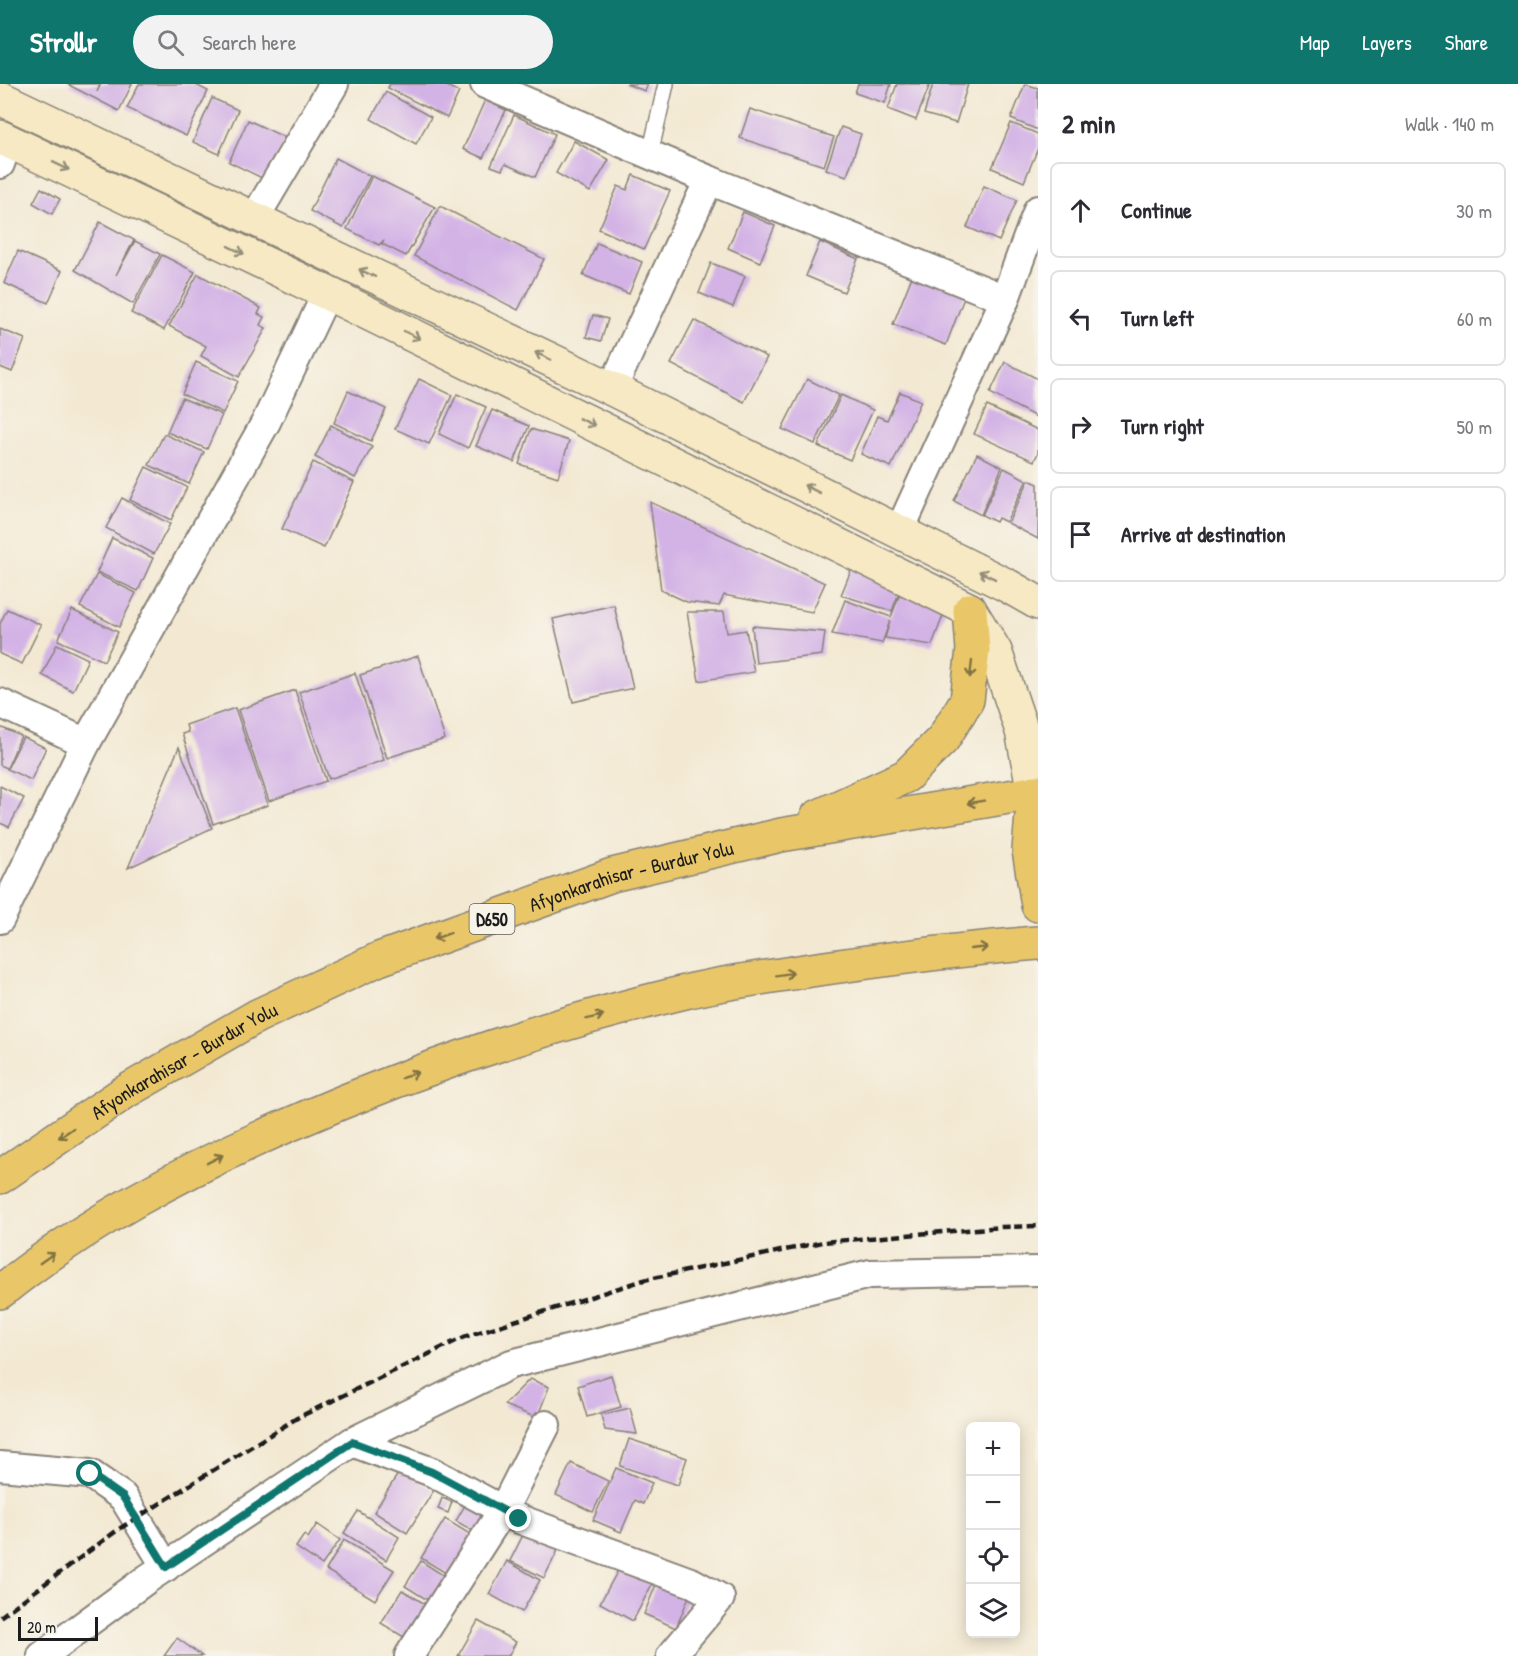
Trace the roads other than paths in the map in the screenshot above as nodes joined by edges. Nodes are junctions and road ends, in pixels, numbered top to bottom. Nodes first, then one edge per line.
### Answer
1 (334, 84) edge
2 (485, 84) edge
3 (666, 84) edge
4 (0, 98) edge
5 (3, 147) edge
6 (650, 154) junction
7 (709, 180) junction
8 (1038, 210) edge
9 (254, 219) junction
10 (327, 293) junction
11 (1005, 299) junction
12 (612, 389) junction
13 (899, 532) junction
14 (1038, 603) edge
15 (970, 610) junction
16 (0, 703) edge
17 (86, 743) junction
18 (1036, 792) edge
19 (781, 835) junction
20 (1038, 905) edge
21 (0, 919) edge
22 (1038, 943) edge
23 (0, 1177) edge
24 (1038, 1271) edge
25 (0, 1292) edge
26 (546, 1425) dead end
27 (352, 1442) junction
28 (0, 1466) edge
29 (503, 1510) junction
30 (166, 1567) junction
31 (49, 1654) edge
32 (409, 1656) edge
33 (671, 1656) edge

1 - 9 street
2 - 6 street
3 - 6 lane
4 - 9 main road
5 -> 10 main road
6 - 7 street
7 - 11 street
7 - 12 street
8 - 11 street
12 -> 9 main road
10 -> 15 main road
10 - 17 street
11 - 13 street
13 -> 12 main road
14 -> 13 main road
15 - 18 main road
15 -> 19 highway
16 - 17 street
17 - 21 street
18 -> 19 highway, Afyonkarahisar - Burdur Yolu / D650
18 - 20 highway
19 -> 23 highway, Afyonkarahisar - Burdur Yolu / D650
25 -> 22 highway
24 - 27 street
26 - 29 street
27 - 29 street
27 - 30 street
28 - 30 street
29 - 32 street
29 - 33 street
30 - 31 street

